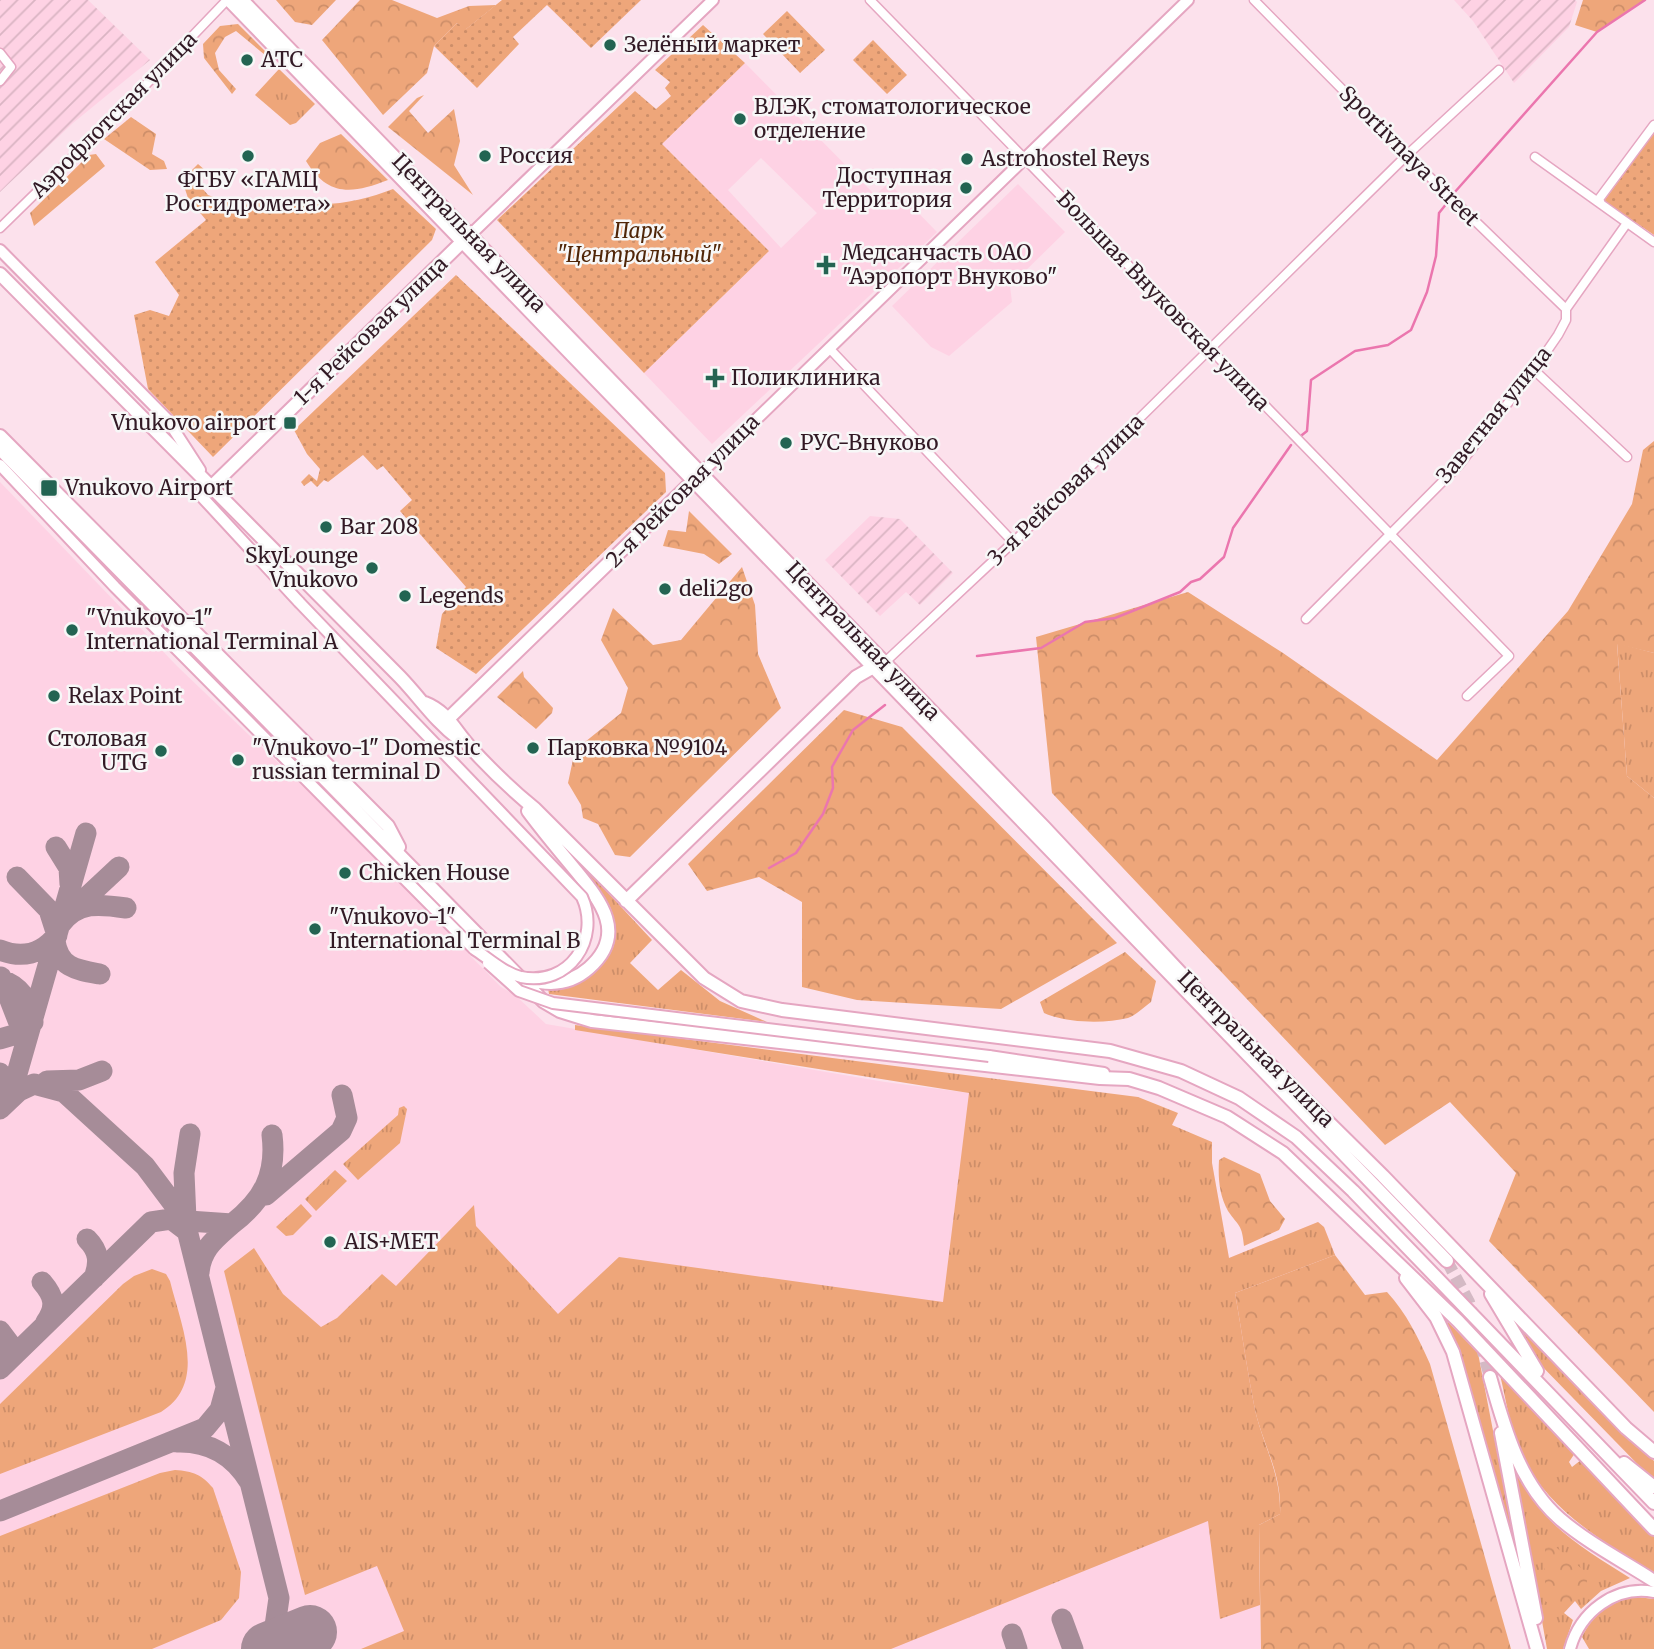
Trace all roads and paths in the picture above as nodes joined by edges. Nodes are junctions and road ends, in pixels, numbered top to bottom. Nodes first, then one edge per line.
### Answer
1 (228, 0) edge
2 (242, 0) edge
3 (713, 0) edge
4 (870, 0) edge
5 (1188, 0) edge
6 (1254, 0) edge
7 (0, 53) edge
8 (1499, 70) dead end
9 (0, 81) edge
10 (1654, 126) edge
11 (1407, 155) junction
12 (1535, 157) dead end
13 (1024, 159) junction
14 (1601, 204) junction
15 (1627, 223) junction
16 (0, 228) edge
17 (466, 238) junction
18 (1654, 242) edge
19 (0, 250) edge
20 (0, 274) edge
21 (1566, 309) junction
22 (829, 348) junction
23 (1210, 350) junction
24 (1534, 370) junction
25 (0, 436) edge
26 (0, 449) edge
27 (1627, 457) dead end
28 (0, 465) edge
29 (697, 477) junction
30 (207, 484) junction
31 (1389, 534) junction
32 (1013, 542) junction
33 (127, 578) junction
34 (144, 581) junction
35 (1306, 619) dead end
36 (878, 665) junction
37 (1467, 696) dead end
38 (425, 703) junction
39 (263, 717) junction
40 (281, 718) junction
41 (449, 719) junction
42 (469, 746) junction
43 (509, 787) junction
44 (405, 858) junction
45 (626, 901) junction
46 (474, 949) junction
47 (514, 975) junction
48 (1129, 1079) junction
49 (1385, 1250) junction
50 (1447, 1261) tunnel mouth
51 (1484, 1281) junction
52 (1490, 1377) tunnel mouth
53 (1496, 1398) junction
54 (1556, 1399) junction
55 (1592, 1439) junction
56 (1654, 1452) edge
57 (1654, 1487) edge
58 (1654, 1503) edge
59 (1654, 1529) edge
60 (1654, 1581) edge
61 (1654, 1592) edge
62 (1538, 1649) edge
63 (1570, 1649) edge

1 - 16 street, Аэрофлотская улица
1 - 17 main road, Центральная улица
2 - 17 main road, Центральная улица
3 - 17 street, 1-я Рейсовая улица
4 - 13 street, Большая Внуковская улица
5 - 13 street, 2-я Рейсовая улица
6 - 11 street, Sportivnaya Street
7 - 9 street
8 - 11 street, 3-я Рейсовая улица
10 - 14 street
11 - 21 street, Sportivnaya Street
11 - 23 street, 3-я Рейсовая улица
12 - 14 street
13 - 22 street, 2-я Рейсовая улица
13 - 23 street, Большая Внуковская улица
14 - 15 street
15 - 18 street
15 - 21 street, Заветная улица
17 - 29 main road, Центральная улица
17 - 30 main road, 1-я Рейсовая улица
19 - 30 street
20 - 30 main road
21 - 24 street, Заветная улица
22 - 29 street, 2-я Рейсовая улица
22 - 32 street
23 - 31 street, Большая Внуковская улица
23 - 32 street, 3-я Рейсовая улица
24 - 27 street
24 - 31 street, Заветная улица
25 - 34 main road
26 - 33 main road
28 - 46 street
29 - 36 main road, Центральная улица
29 - 41 main road, 2-я Рейсовая улица
30 - 38 main road
30 - 46 street, bridge
31 - 35 street, Заветная улица
31 - 37 street, Большая Внуковская улица
32 - 36 street, 3-я Рейсовая улица
33 - 34 main road
33 - 39 main road
34 - 40 main road
36 - 45 main road, 3-я Рейсовая улица
36 - 50 main road, Центральная улица
36 - 51 main road, Центральная улица
38 - 41 main road
38 - 42 main road
39 - 40 main road
39 - 44 main road
40 - 44 main road
41 - 42 main road
42 - 43 main road
43 - 45 main road
43 - 47 main road
44 - 47 main road
45 - 54 main road
46 - 48 street, bridge
47 - 48 main road
48 - 49 main road
49 - 59 main road
49 - 62 main road
51 - 54 main road
51 - 56 main road
52 - 53 main road
53 - 60 main road
53 - 62 main road
54 - 55 main road
55 - 57 main road
55 - 58 main road
61 - 63 street

